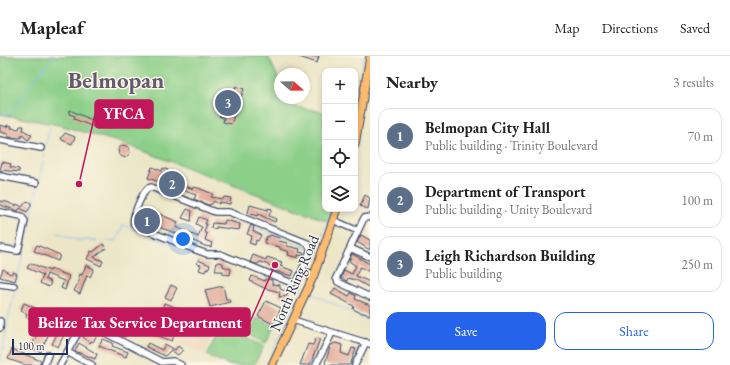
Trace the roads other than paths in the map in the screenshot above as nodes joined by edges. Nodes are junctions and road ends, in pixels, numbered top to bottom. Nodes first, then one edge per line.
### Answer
1 (370, 59) edge
2 (0, 140) edge
3 (356, 140) edge
4 (41, 148) dead end
5 (0, 176) edge
6 (36, 183) dead end
7 (0, 212) edge
8 (336, 212) edge
9 (370, 217) edge
10 (334, 220) junction
11 (358, 231) junction
12 (0, 248) edge
13 (350, 248) junction
14 (370, 257) edge
15 (303, 270) junction
16 (314, 275) junction
17 (0, 284) edge
18 (14, 286) dead end
19 (370, 297) edge
20 (293, 320) junction
21 (0, 321) edge
22 (0, 328) edge
23 (332, 333) junction
24 (368, 343) edge
25 (66, 352) junction
26 (48, 355) dead end
27 (44, 365) edge
28 (60, 365) edge
29 (92, 365) edge
30 (181, 365) edge
31 (272, 365) edge
32 (316, 365) edge
33 (355, 365) edge

1 - 3 main road
2 - 4 street
5 - 6 street
7 - 12 street
8 - 10 main road, North Ring Road
9 - 11 street
10 - 11 street
10 - 16 main road, North Ring Road
11 - 13 street
13 - 14 street
13 - 19 street
15 - 15 street
15 - 16 street
16 - 20 main road, North Ring Road
17 - 18 street
20 - 23 street
20 - 31 main road, North Ring Road
21 - 22 street
23 - 24 street
23 - 32 street
24 - 33 street
25 - 28 street
25 - 29 street
25 - 30 street
26 - 27 street

